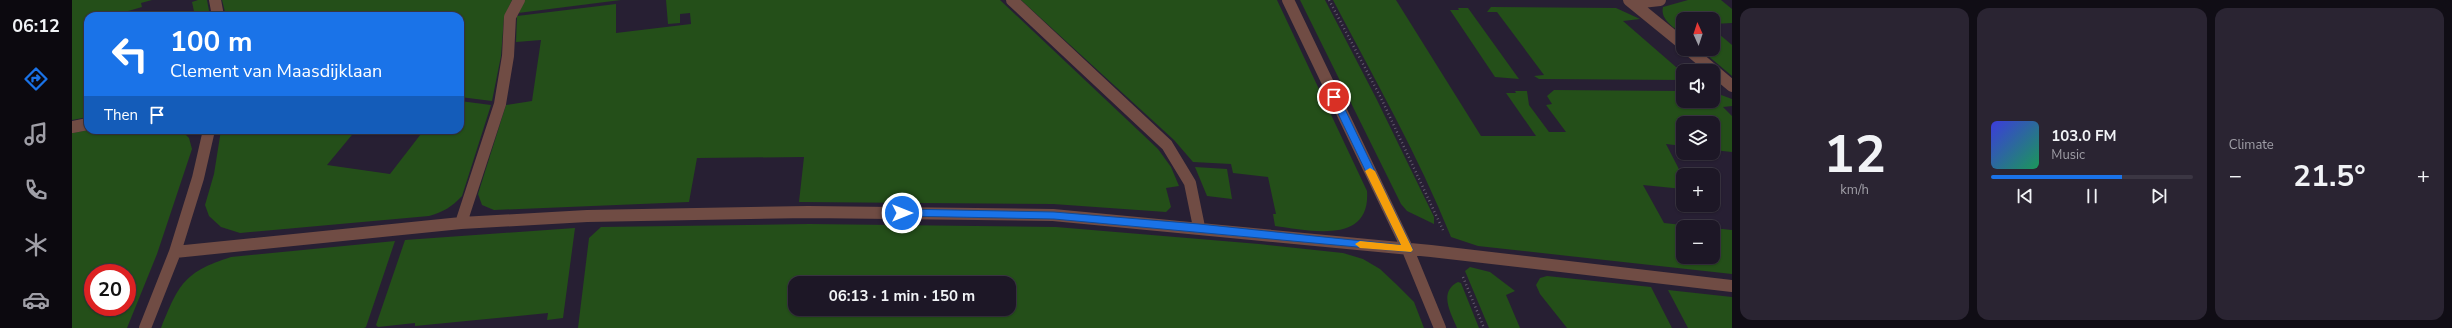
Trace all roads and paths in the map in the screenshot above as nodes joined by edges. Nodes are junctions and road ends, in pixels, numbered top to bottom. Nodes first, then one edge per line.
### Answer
1 (215, 0) edge
2 (519, 0) edge
3 (1012, 0) edge
4 (1288, 0) edge
5 (1329, 0) edge
6 (1660, 0) edge
7 (1631, 2) edge
8 (217, 12) edge
9 (1676, 38) edge
10 (1696, 56) edge
11 (1732, 86) edge
12 (84, 125) edge
13 (72, 127) edge
14 (208, 134) edge
15 (461, 223) junction
16 (1199, 227) junction
17 (1408, 250) junction
18 (175, 252) junction
19 (1452, 253) junction
20 (1732, 286) edge
21 (145, 328) edge
22 (1440, 328) edge
23 (1484, 328) edge

1 - 8 street
2 - 15 street
3 - 16 street
4 - 17 street
5 - 19 path
6 - 7 street
7 - 9 street
10 - 11 street
12 - 13 street
14 - 18 street
15 - 16 street
15 - 18 street
16 - 17 street
17 - 19 street
17 - 22 street
18 - 21 street
19 - 20 street
19 - 23 path

